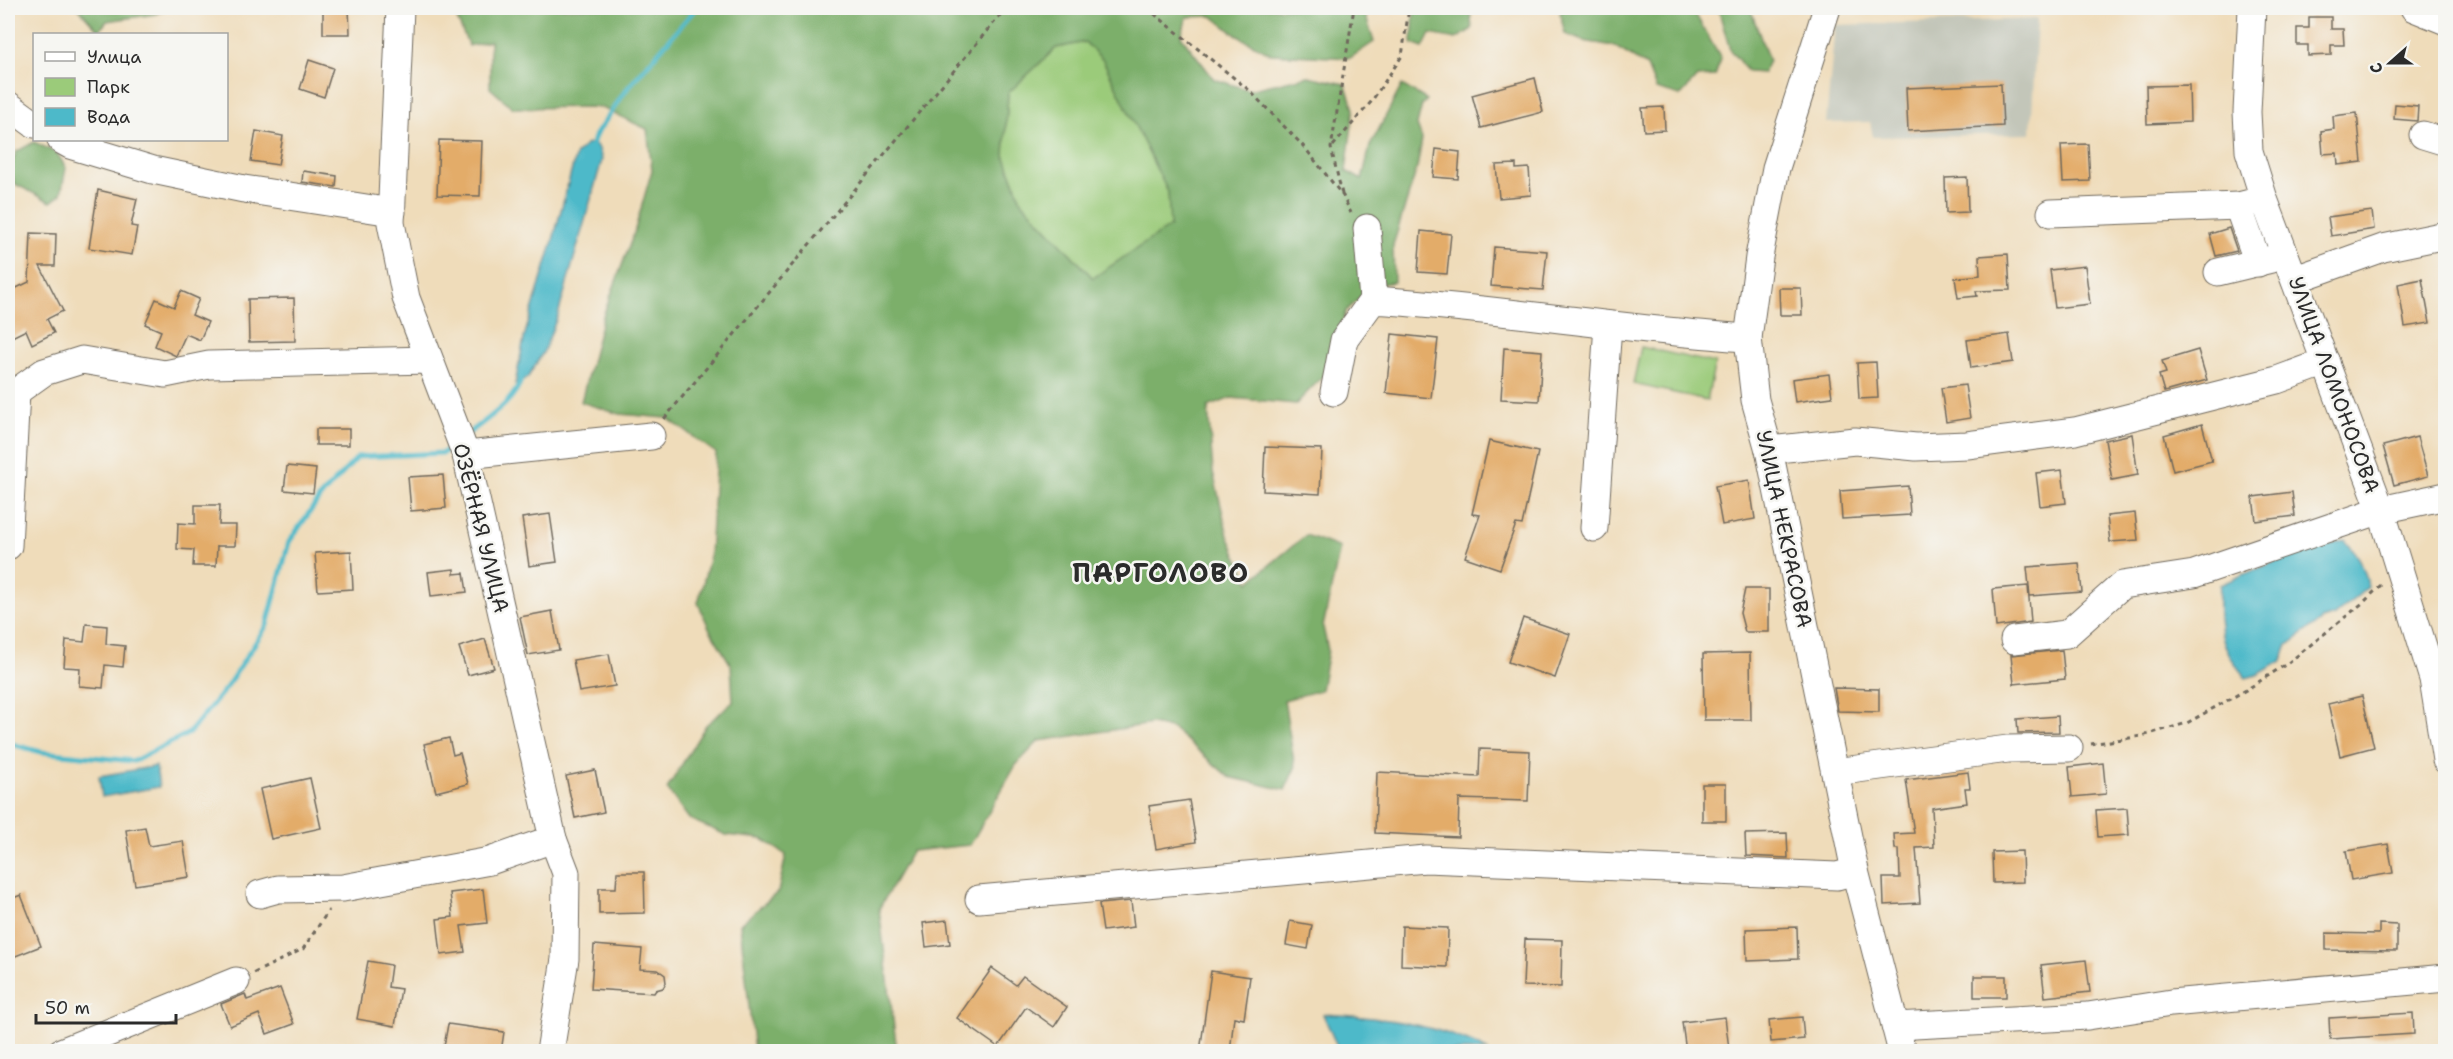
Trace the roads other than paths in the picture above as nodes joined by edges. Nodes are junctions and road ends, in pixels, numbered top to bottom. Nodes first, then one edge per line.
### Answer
1 (400, 8) edge
2 (1827, 8) edge
3 (2252, 8) edge
4 (2414, 8) edge
5 (2445, 21) edge
6 (8, 105) edge
7 (33, 123) edge
8 (63, 141) edge
9 (2264, 199) junction
10 (2238, 206) junction
11 (392, 212) junction
12 (2050, 213) dead end
13 (1367, 228) dead end
14 (2445, 235) edge
15 (2258, 263) junction
16 (2291, 267) junction
17 (2218, 272) dead end
18 (1373, 300) junction
19 (1608, 325) junction
20 (1748, 338) junction
21 (429, 360) junction
22 (2326, 362) junction
23 (1334, 392) dead end
24 (651, 436) road end
25 (1769, 450) junction
26 (466, 455) junction
27 (2445, 496) edge
28 (2381, 510) junction
29 (1594, 528) dead end
30 (8, 546) edge
31 (2014, 640) dead end
32 (2443, 725) edge
33 (2069, 748) road end
34 (2445, 760) edge
35 (1835, 772) junction
36 (553, 839) junction
37 (1854, 871) junction
38 (260, 894) dead end
39 (979, 899) dead end
40 (2445, 978) edge
41 (236, 981) road end
42 (1898, 1039) edge
43 (61, 1052) edge
44 (550, 1052) edge

1 - 11 street, ОЗЁРНАЯ УЛИЦА
2 - 20 street, УЛИЦА НЕКРАСОВА
3 - 9 street, УЛИЦА ЛОМОНОСОВА
4 - 5 street
6 - 7 street
8 - 11 street
9 - 10 street
9 - 16 street, УЛИЦА ЛОМОНОСОВА
10 - 12 street
10 - 15 street
11 - 21 street, ОЗЁРНАЯ УЛИЦА
13 - 18 street
14 - 16 street
15 - 16 street
15 - 17 street
16 - 22 street, УЛИЦА ЛОМОНОСОВА
18 - 19 street
18 - 23 street
19 - 20 street
19 - 29 street
20 - 25 street, УЛИЦА НЕКРАСОВА
21 - 26 street, ОЗЁРНАЯ УЛИЦА
21 - 30 street
22 - 25 street
22 - 28 street, УЛИЦА ЛОМОНОСОВА
24 - 26 street
25 - 35 street, УЛИЦА НЕКРАСОВА
26 - 36 street, ОЗЁРНАЯ УЛИЦА
27 - 28 street
28 - 31 street
28 - 32 street, УЛИЦА ЛОМОНОСОВА
32 - 34 street, УЛИЦА ЛОМОНОСОВА
33 - 35 street
35 - 37 street, УЛИЦА НЕКРАСОВА
36 - 38 street
36 - 44 street, ОЗЁРНАЯ УЛИЦА
37 - 39 street
37 - 42 street, УЛИЦА НЕКРАСОВА
40 - 42 street
41 - 43 street

